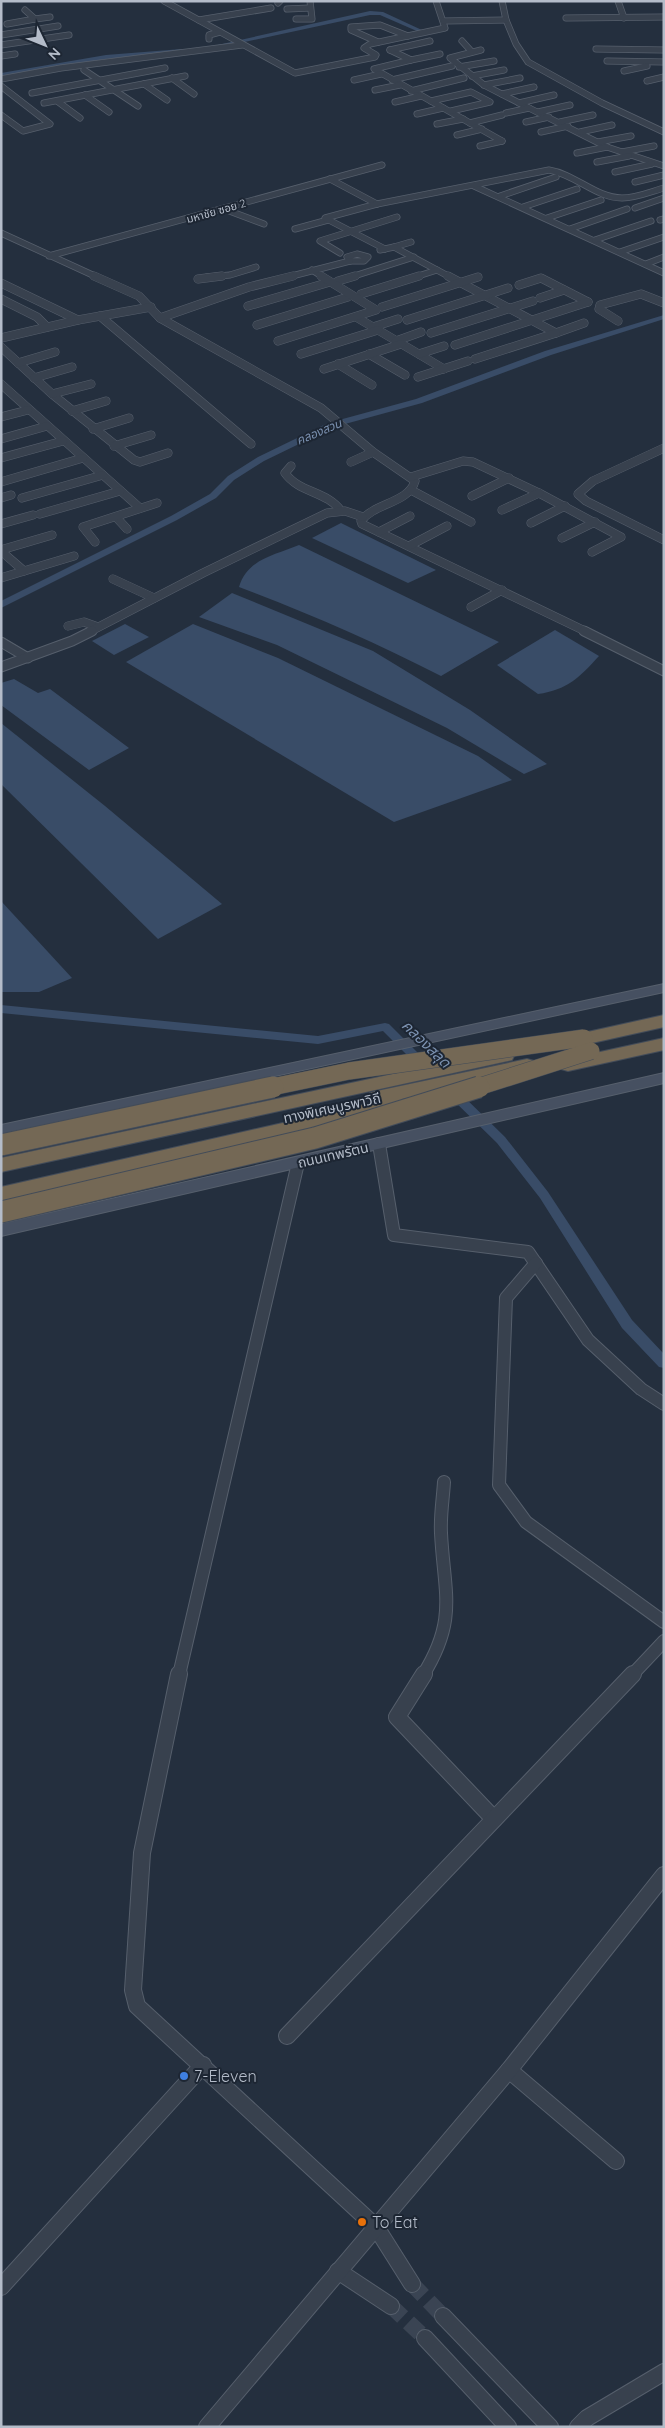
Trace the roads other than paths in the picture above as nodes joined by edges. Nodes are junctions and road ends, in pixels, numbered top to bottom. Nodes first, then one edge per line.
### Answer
1 (164, 1) edge
2 (310, 1) edge
3 (436, 1) edge
4 (502, 1) edge
5 (618, 1) edge
6 (270, 8) dead end
7 (287, 8) dead end
8 (310, 8) junction
9 (25, 10) dead end
10 (50, 17) dead end
11 (664, 17) edge
12 (1, 18) edge
13 (566, 18) dead end
14 (624, 18) junction
15 (35, 19) junction
16 (296, 19) dead end
17 (199, 20) junction
18 (506, 20) junction
19 (444, 21) junction
20 (4, 24) edge
21 (58, 26) dead end
22 (220, 32) junction
23 (1, 34) edge
24 (69, 35) dead end
25 (408, 36) junction
26 (55, 37) junction
27 (209, 39) dead end
28 (26, 41) junction
29 (430, 41) dead end
30 (462, 41) dead end
31 (370, 42) junction
32 (239, 44) junction
33 (1, 45) edge
34 (64, 45) dead end
35 (32, 46) dead end
36 (596, 49) dead end
37 (481, 50) dead end
38 (664, 50) edge
39 (472, 52) junction
40 (15, 54) dead end
41 (440, 54) dead end
42 (1, 56) edge
43 (147, 60) dead end
44 (360, 60) junction
45 (411, 60) junction
46 (606, 60) dead end
47 (353, 61) junction
48 (494, 61) dead end
49 (664, 62) edge
50 (452, 66) dead end
51 (460, 67) junction
52 (165, 68) dead end
53 (369, 68) junction
54 (86, 69) junction
55 (504, 70) dead end
56 (624, 71) dead end
57 (381, 74) junction
58 (185, 76) dead end
59 (472, 76) junction
60 (664, 77) edge
61 (172, 78) junction
62 (464, 78) dead end
63 (520, 78) dead end
64 (102, 80) junction
65 (354, 80) dead end
66 (392, 80) junction
67 (647, 81) dead end
68 (20, 83) dead end
69 (1, 84) edge
70 (144, 84) junction
71 (400, 85) junction
72 (484, 87) junction
73 (534, 87) dead end
74 (116, 89) junction
75 (375, 90) dead end
76 (411, 91) junction
77 (471, 92) junction
78 (32, 93) dead end
79 (194, 94) dead end
80 (502, 94) junction
81 (85, 95) junction
82 (420, 96) junction
83 (554, 96) dead end
84 (167, 100) dead end
85 (57, 101) junction
86 (431, 101) junction
87 (395, 102) dead end
88 (490, 102) junction
89 (44, 103) dead end
90 (519, 103) junction
91 (570, 105) dead end
92 (138, 106) dead end
93 (497, 106) dead end
94 (443, 108) junction
95 (529, 108) junction
96 (109, 112) dead end
97 (451, 112) junction
98 (538, 112) junction
99 (417, 114) dead end
100 (1, 115) edge
101 (593, 115) dead end
102 (550, 117) junction
103 (80, 118) dead end
104 (463, 118) junction
105 (526, 122) dead end
106 (560, 122) junction
107 (470, 123) junction
108 (437, 124) dead end
109 (612, 125) dead end
110 (568, 126) junction
111 (482, 129) junction
112 (541, 132) dead end
113 (580, 132) junction
114 (664, 132) edge
115 (457, 135) dead end
116 (631, 136) dead end
117 (598, 142) junction
118 (480, 146) dead end
119 (654, 146) dead end
120 (608, 147) junction
121 (620, 152) junction
122 (577, 153) dead end
123 (629, 156) junction
124 (664, 158) edge
125 (597, 162) dead end
126 (651, 163) junction
127 (382, 165) dead end
128 (664, 166) edge
129 (615, 172) dead end
130 (664, 175) edge
131 (556, 177) dead end
132 (330, 179) junction
133 (635, 182) dead end
134 (478, 185) junction
135 (664, 188) edge
136 (577, 189) dead end
137 (654, 191) junction
138 (500, 196) junction
139 (664, 197) edge
140 (601, 200) dead end
141 (377, 204) junction
142 (524, 207) junction
143 (635, 208) dead end
144 (223, 209) junction
145 (627, 209) dead end
146 (397, 217) dead end
147 (547, 218) junction
148 (328, 220) junction
149 (651, 220) dead end
150 (264, 224) dead end
151 (570, 229) junction
152 (295, 230) dead end
153 (350, 231) junction
154 (1, 233) edge
155 (664, 237) edge
156 (595, 240) junction
157 (411, 242) dead end
158 (394, 247) junction
159 (385, 249) junction
160 (620, 252) junction
161 (340, 253) dead end
162 (50, 256) junction
163 (414, 257) junction
164 (664, 258) edge
165 (646, 264) junction
166 (256, 268) dead end
167 (312, 270) junction
168 (437, 270) junction
169 (664, 272) edge
170 (226, 276) junction
171 (478, 277) dead end
172 (198, 279) dead end
173 (234, 280) dead end
174 (334, 281) junction
175 (459, 282) junction
176 (1, 283) edge
177 (242, 284) dead end
178 (519, 284) dead end
179 (249, 287) junction
180 (508, 288) dead end
181 (564, 290) junction
182 (361, 294) dead end
183 (484, 296) junction
184 (348, 297) dead end
185 (1, 299) edge
186 (272, 299) junction
187 (664, 303) edge
188 (280, 304) dead end
189 (248, 306) dead end
190 (151, 307) junction
191 (382, 307) dead end
192 (287, 309) dead end
193 (509, 309) junction
194 (295, 314) junction
195 (100, 316) junction
196 (356, 317) junction
197 (160, 318) junction
198 (398, 318) dead end
199 (78, 320) junction
200 (407, 320) dead end
201 (530, 320) junction
202 (618, 321) dead end
203 (584, 323) dead end
204 (258, 326) dead end
205 (375, 328) junction
206 (46, 330) junction
207 (421, 332) dead end
208 (431, 333) dead end
209 (556, 333) junction
210 (1, 338) edge
211 (278, 341) dead end
212 (399, 342) junction
213 (455, 345) dead end
214 (1, 346) edge
215 (444, 346) dead end
216 (55, 352) dead end
217 (301, 354) dead end
218 (370, 354) junction
219 (419, 354) junction
220 (18, 362) junction
221 (338, 364) junction
222 (72, 367) dead end
223 (324, 369) dead end
224 (444, 369) junction
225 (405, 375) dead end
226 (34, 378) junction
227 (418, 378) dead end
228 (1, 384) edge
229 (91, 384) dead end
230 (372, 385) dead end
231 (52, 394) junction
232 (12, 396) junction
233 (1, 399) edge
234 (106, 401) dead end
235 (28, 410) junction
236 (72, 411) junction
237 (1, 417) edge
238 (129, 418) dead end
239 (47, 426) junction
240 (93, 429) junction
241 (151, 435) dead end
242 (1, 439) edge
243 (63, 441) junction
244 (251, 444) dead end
245 (114, 446) junction
246 (664, 448) edge
247 (373, 452) junction
248 (168, 453) dead end
249 (1, 458) edge
250 (83, 458) junction
251 (351, 462) dead end
252 (291, 466) dead end
253 (103, 475) junction
254 (411, 478) junction
255 (509, 478) junction
256 (1, 482) edge
257 (411, 490) junction
258 (120, 491) junction
259 (539, 493) junction
260 (11, 495) dead end
261 (472, 496) dead end
262 (1, 498) edge
263 (22, 498) dead end
264 (157, 503) dead end
265 (565, 506) junction
266 (140, 508) junction
267 (502, 510) dead end
268 (341, 511) junction
269 (410, 516) dead end
270 (116, 517) junction
271 (363, 517) junction
272 (471, 522) dead end
273 (595, 522) junction
274 (531, 523) dead end
275 (1, 524) edge
276 (446, 526) dead end
277 (127, 529) dead end
278 (379, 532) junction
279 (52, 535) dead end
280 (562, 538) dead end
281 (664, 540) edge
282 (95, 542) dead end
283 (410, 546) junction
284 (1, 550) edge
285 (592, 552) dead end
286 (74, 556) dead end
287 (24, 571) junction
288 (1, 578) edge
289 (113, 579) dead end
290 (502, 590) junction
291 (154, 598) junction
292 (471, 607) dead end
293 (68, 626) dead end
294 (98, 627) junction
295 (1, 642) edge
296 (28, 658) junction
297 (1, 667) edge
298 (664, 671) edge
299 (664, 988) edge
300 (664, 1014) edge
301 (664, 1021) edge
302 (664, 1036) edge
303 (664, 1044) edge
304 (588, 1045) junction
305 (664, 1078) edge
306 (1, 1130) edge
307 (379, 1144) junction
308 (1, 1145) edge
309 (1, 1156) edge
310 (298, 1163) junction
311 (1, 1165) edge
312 (1, 1181) edge
313 (1, 1194) edge
314 (1, 1212) edge
315 (1, 1230) edge
316 (536, 1263) junction
317 (664, 1404) edge
318 (444, 1482) dead end
319 (664, 1622) edge
320 (664, 1641) edge
321 (494, 1819) junction
322 (664, 1875) edge
323 (287, 2036) dead end
324 (203, 2065) junction
325 (510, 2070) junction
326 (616, 2161) dead end
327 (376, 2227) junction
328 (338, 2271) junction
329 (412, 2284) tunnel mouth
330 (1, 2287) edge
331 (391, 2306) tunnel mouth
332 (443, 2316) tunnel mouth
333 (425, 2338) tunnel mouth
334 (664, 2372) edge
335 (207, 2427) edge
336 (508, 2427) edge
337 (550, 2427) edge
338 (578, 2427) edge

1 - 17 street
2 - 8 street
3 - 19 street
4 - 18 street
5 - 14 street
6 - 17 street
7 - 8 street
8 - 16 street
9 - 15 street
10 - 15 street
11 - 14 street
12 - 20 street
13 - 14 street
15 - 20 street
17 - 22 street
18 - 19 street
18 - 114 street
19 - 25 street
21 - 23 street
22 - 27 street
22 - 32 street
24 - 26 street
25 - 31 street
25 - 31 street
26 - 28 street
26 - 34 street
28 - 33 street
28 - 35 street
29 - 45 street
30 - 39 street
31 - 44 street
32 - 47 street
32 - 54 street
36 - 38 street
37 - 39 street
39 - 51 street
40 - 42 street
41 - 45 street
43 - 54 street
44 - 47 street
44 - 53 street
45 - 53 street
46 - 49 street
47 - 53 street
48 - 51 street
49 - 56 street
50 - 66 street
51 - 59 street
52 - 64 street
53 - 57 street
54 - 64 street
54 - 68 street
54 - 69 street
55 - 59 street
57 - 65 street
57 - 66 street
58 - 61 street
59 - 72 street
60 - 67 street
61 - 70 street
61 - 79 street
62 - 76 street
63 - 72 street
64 - 74 street
64 - 78 street
66 - 71 street
69 - 100 street
70 - 74 street
70 - 84 street
71 - 75 street
71 - 76 street
72 - 77 street
72 - 80 street
73 - 80 street
74 - 81 street
74 - 92 street
76 - 82 street
77 - 86 street
77 - 88 street
80 - 90 street
81 - 85 street
81 - 96 street
82 - 86 street
82 - 87 street
83 - 90 street
85 - 89 street
85 - 103 street
86 - 94 street
88 - 93 street
88 - 97 street
90 - 95 street
91 - 98 street
94 - 97 street
94 - 99 street
95 - 98 street
95 - 107 street
97 - 104 street
98 - 102 street
101 - 106 street
102 - 105 street
102 - 106 street
104 - 107 street
104 - 108 street
106 - 110 street
107 - 111 street
109 - 113 street
110 - 112 street
110 - 113 street
111 - 115 street
111 - 118 street
113 - 117 street
116 - 117 street
117 - 120 street
119 - 121 street
120 - 121 street
120 - 122 street
121 - 123 street
123 - 125 street
123 - 126 street
124 - 126 street
126 - 128 street
126 - 129 street
127 - 132 street, มหาชัย ซอย 2
130 - 133 street
131 - 138 street
132 - 141 street
132 - 144 street, มหาชัย ซอย 2
134 - 137 street
134 - 138 street
134 - 141 street
135 - 137 street
136 - 142 street
137 - 139 street
138 - 142 street
139 - 143 street
140 - 147 street
141 - 148 street
142 - 147 street
144 - 150 street
144 - 162 street, มหาชัย ซอย 2
145 - 151 street
146 - 153 street
147 - 151 street
148 - 152 street
148 - 153 street
149 - 156 street
151 - 156 street
153 - 159 street
153 - 161 street
154 - 162 street
155 - 160 street
156 - 160 street
157 - 158 street
158 - 159 street
158 - 163 street
159 - 167 street
160 - 165 street
162 - 190 street
163 - 168 street
163 - 174 street
164 - 165 street
165 - 169 street
166 - 170 street
167 - 174 street
167 - 179 street
168 - 175 street
168 - 182 street
170 - 172 street
170 - 173 street
171 - 175 street
174 - 186 street
174 - 196 street
175 - 183 street
175 - 191 street
176 - 199 street
177 - 179 street
178 - 181 street
179 - 197 street
180 - 183 street
181 - 193 street
181 - 201 street
183 - 193 street
183 - 200 street
184 - 194 street
185 - 206 street
186 - 188 street
186 - 189 street
187 - 202 street
190 - 195 street
190 - 197 street
192 - 194 street
193 - 201 street
193 - 208 street
194 - 204 street
195 - 199 street
195 - 244 street
196 - 205 street
196 - 211 street
197 - 247 street
198 - 205 street
199 - 206 street
201 - 209 street
201 - 213 street
203 - 209 street
205 - 212 street
205 - 217 street
206 - 210 street
206 - 214 street
207 - 212 street
209 - 224 street
212 - 218 street
212 - 219 street
214 - 220 street
215 - 219 street
216 - 220 street
218 - 221 street
218 - 225 street
219 - 224 street
220 - 226 street
221 - 223 street
221 - 230 street
222 - 226 street
224 - 227 street
226 - 231 street
228 - 232 street
229 - 231 street
231 - 236 street
232 - 233 street
232 - 235 street
234 - 236 street
235 - 237 street
235 - 239 street
236 - 240 street
238 - 240 street
239 - 242 street
239 - 243 street
240 - 245 street
241 - 245 street
243 - 249 street
243 - 250 street
245 - 248 street
246 - 281 street
247 - 251 street
247 - 254 street
250 - 253 street
250 - 256 street
252 - 268 street
253 - 258 street
253 - 263 street
254 - 255 street
254 - 257 street
255 - 259 street
255 - 261 street
257 - 271 street
257 - 272 street
258 - 266 street
258 - 275 street
259 - 265 street
259 - 267 street
260 - 262 street
264 - 266 street
265 - 273 street
265 - 274 street
266 - 270 street
268 - 271 street
268 - 291 street
269 - 278 street
270 - 277 street
270 - 282 street
271 - 278 street
273 - 280 street
273 - 285 street
276 - 283 street
278 - 283 street
279 - 284 street
283 - 290 street
284 - 287 street
286 - 287 street
287 - 288 street
289 - 291 street
290 - 292 street
290 - 298 street
291 - 294 street
293 - 294 street
294 - 296 street
295 - 296 street
296 - 297 street
299 - 306 main road
300 - 309 highway
301 - 304 highway, ทางพิเศษบูรพาวิถี
302 - 304 highway, ทางพิเศษบูรพาวิถี
303 - 313 highway
304 - 308 highway, bridge
304 - 311 highway, ทางพิเศษบูรพาวิถี, bridge
304 - 312 highway, ทางพิเศษบูรพาวิถี, bridge
304 - 314 highway, bridge
305 - 307 main road, ถนนเทพรัตน
307 - 310 main road, ถนนเทพรัตน
307 - 316 street
310 - 315 main road, ถนนเทพรัตน
310 - 324 street
316 - 317 street
316 - 319 street
318 - 321 street
320 - 321 street
321 - 323 street
322 - 325 street
324 - 327 street
324 - 330 street
325 - 326 street
325 - 327 street
327 - 328 street
327 - 329 street
328 - 331 street
328 - 335 street
332 - 337 street
333 - 336 street
334 - 338 street

